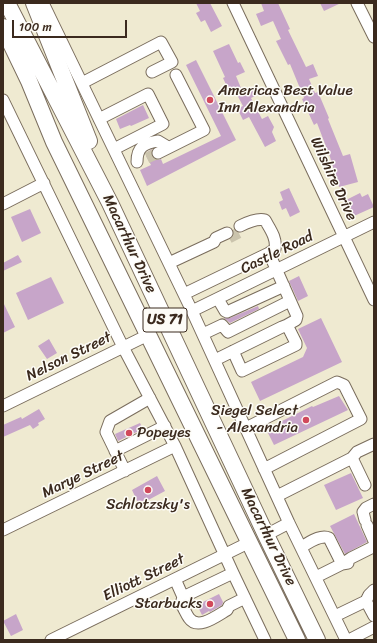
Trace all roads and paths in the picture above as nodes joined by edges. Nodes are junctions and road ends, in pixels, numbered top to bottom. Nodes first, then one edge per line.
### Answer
1 (7, 3) edge
2 (34, 3) edge
3 (43, 3) edge
4 (233, 3) edge
5 (357, 3) edge
6 (3, 27) edge
7 (374, 37) edge
8 (3, 54) edge
9 (152, 72) dead end
10 (176, 75) dead end
11 (82, 83) junction
12 (3, 100) edge
13 (99, 119) junction
14 (54, 142) junction
15 (168, 147) junction
16 (114, 149) junction
17 (158, 153) tunnel mouth
18 (124, 168) junction
19 (44, 183) junction
20 (110, 203) junction
21 (3, 204) edge
22 (374, 222) edge
23 (241, 229) tunnel mouth
24 (228, 235) tunnel mouth
25 (344, 237) junction
26 (269, 253) junction
27 (169, 263) junction
28 (233, 270) junction
29 (277, 270) junction
30 (284, 286) junction
31 (241, 288) junction
32 (184, 294) junction
33 (218, 299) junction
34 (374, 300) edge
35 (290, 301) junction
36 (192, 311) junction
37 (287, 325) junction
38 (203, 334) junction
39 (148, 335) junction
40 (124, 347) junction
41 (233, 351) junction
42 (215, 360) junction
43 (150, 398) junction
44 (3, 406) edge
45 (165, 426) junction
46 (246, 428) junction
47 (374, 444) edge
48 (175, 446) junction
49 (117, 450) junction
50 (352, 458) junction
51 (264, 469) junction
52 (125, 470) junction
53 (365, 485) dead end
54 (277, 496) junction
55 (374, 504) edge
56 (289, 523) junction
57 (3, 530) edge
58 (266, 535) junction
59 (374, 541) edge
60 (250, 542) junction
61 (374, 545) edge
62 (301, 547) junction
63 (374, 552) edge
64 (224, 555) junction
65 (342, 564) junction
66 (233, 573) junction
67 (316, 577) junction
68 (175, 579) junction
69 (374, 590) edge
70 (184, 597) junction
71 (245, 598) junction
72 (366, 601) junction
73 (335, 616) junction
74 (374, 616) edge
75 (374, 627) edge
76 (51, 640) edge
77 (265, 640) edge
78 (297, 640) edge
79 (317, 640) edge
80 (348, 640) edge

1 - 20 highway, Macarthur Drive / US 71
2 - 20 highway
3 - 11 street, Macarthur Drive
4 - 25 street, Wilshire Drive
5 - 7 street
6 - 14 highway, Macarthur Drive / US 71
8 - 14 highway
9 - 11 street
10 - 15 street
11 - 13 street, Macarthur Drive
12 - 19 street
13 - 16 street, Macarthur Drive
13 - 16 street
14 - 39 highway, Macarthur Drive / US 71
15 - 17 street
15 - 18 street
16 - 18 street, Macarthur Drive
18 - 27 street, Macarthur Drive
19 - 21 street
19 - 40 street
20 - 58 highway, Macarthur Drive / US 71
22 - 25 street, Castle Road
23 - 26 street
24 - 27 street
25 - 29 street, Castle Road
25 - 34 street, Wilshire Drive
26 - 28 street
26 - 29 street
27 - 32 street, Macarthur Drive
28 - 31 street
28 - 32 street
29 - 30 street
29 - 31 street, Castle Road
30 - 33 street
30 - 35 street
31 - 33 street, Castle Road
32 - 36 street, Macarthur Drive
33 - 36 street, Castle Road
35 - 37 street
35 - 38 street
36 - 38 street, Macarthur Drive
37 - 41 street
37 - 41 street
38 - 42 street, Macarthur Drive
39 - 40 street, Nelson Street
39 - 60 highway, Macarthur Drive / US 71
40 - 43 street
40 - 44 street, Nelson Street
41 - 42 street
42 - 46 street, Macarthur Drive
43 - 45 street
43 - 49 street
45 - 48 street
45 - 49 street
46 - 51 street, Macarthur Drive
46 - 51 street
47 - 50 street
48 - 52 street, Marye Street
48 - 64 street
49 - 52 street
50 - 53 street
50 - 54 street
51 - 54 street, Macarthur Drive
52 - 57 street, Marye Street
54 - 56 street, Macarthur Drive
55 - 59 street
56 - 58 street
56 - 62 street, Macarthur Drive
58 - 60 highway
58 - 79 highway, Macarthur Drive / US 71
60 - 64 street, Elliott Street
60 - 78 highway, Macarthur Drive / US 71
61 - 65 street
62 - 65 street
62 - 67 street, Macarthur Drive
63 - 65 street
64 - 66 street
64 - 68 street, Elliott Street
65 - 67 street
66 - 70 street
66 - 71 street
67 - 73 street, Macarthur Drive
68 - 70 street
68 - 76 street, Elliott Street
69 - 72 street
70 - 71 street
71 - 77 street
72 - 73 street
72 - 74 street
73 - 80 street, Macarthur Drive
75 - 80 street

